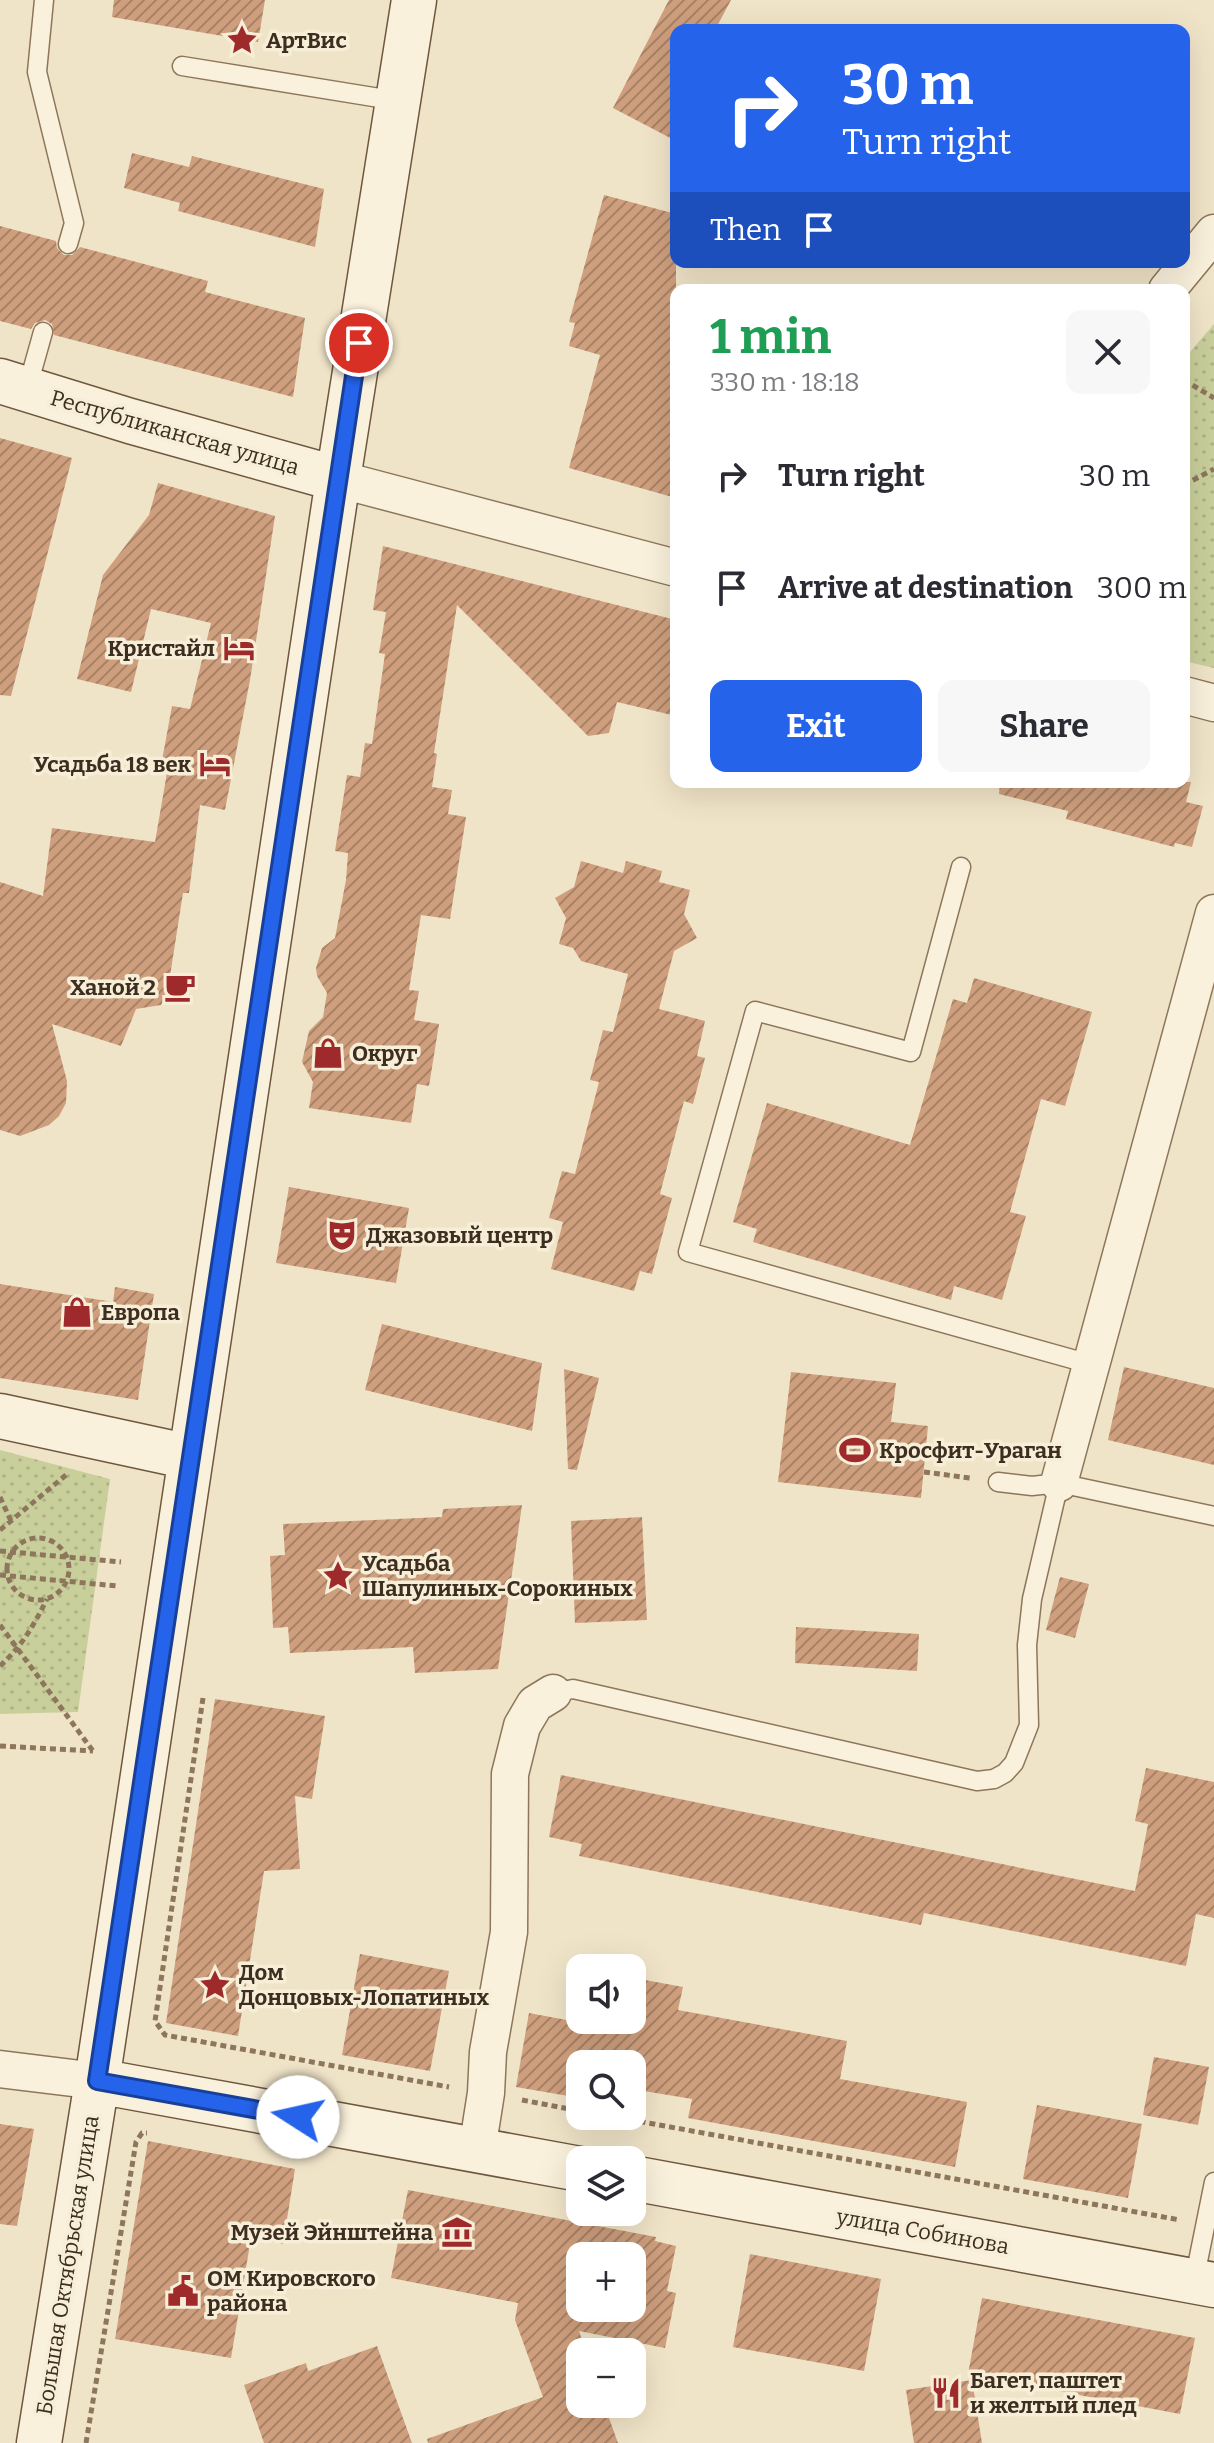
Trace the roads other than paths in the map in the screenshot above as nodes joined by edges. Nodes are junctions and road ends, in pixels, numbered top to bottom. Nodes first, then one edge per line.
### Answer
1 (44, 0) edge
2 (414, 0) edge
3 (182, 66) dead end
4 (398, 101) junction
5 (1214, 233) edge
6 (68, 244) dead end
7 (1190, 262) edge
8 (1185, 268) edge
9 (1172, 284) edge
10 (43, 332) dead end
11 (14, 385) edge
12 (338, 479) junction
13 (670, 566) edge
14 (1190, 697) edge
15 (1214, 703) edge
16 (961, 867) dead end
17 (1214, 913) edge
18 (1090, 1364) junction
19 (0, 1416) edge
20 (190, 1457) junction
21 (998, 1482) road end
22 (1059, 1483) junction
23 (1214, 1516) edge
24 (553, 1693) joint
25 (0, 2069) edge
26 (97, 2081) junction
27 (477, 2150) junction
28 (566, 2166) edge
29 (646, 2181) edge
30 (1214, 2182) edge
31 (1204, 2283) edge
32 (39, 2443) edge

1 - 6 lane
2 - 4 main road, Большая Октябрьская улица
3 - 4 lane
4 - 12 main road, Большая Октябрьская улица
5 - 7 street
8 - 9 street
10 - 11 lane
11 - 12 main road, Республиканская улица
12 - 13 street, Республиканская улица
12 - 20 main road, Большая Октябрьская улица
14 - 15 street
16 - 18 lane
17 - 18 street
18 - 22 street
19 - 20 main road
20 - 26 main road, Большая Октябрьская улица
21 - 22 lane
22 - 23 lane
22 - 24 lane
24 - 27 street
25 - 26 street
26 - 27 main road
26 - 32 main road, Большая Октябрьская улица
27 - 28 main road
29 - 31 main road, улица Собинова
30 - 31 lane

